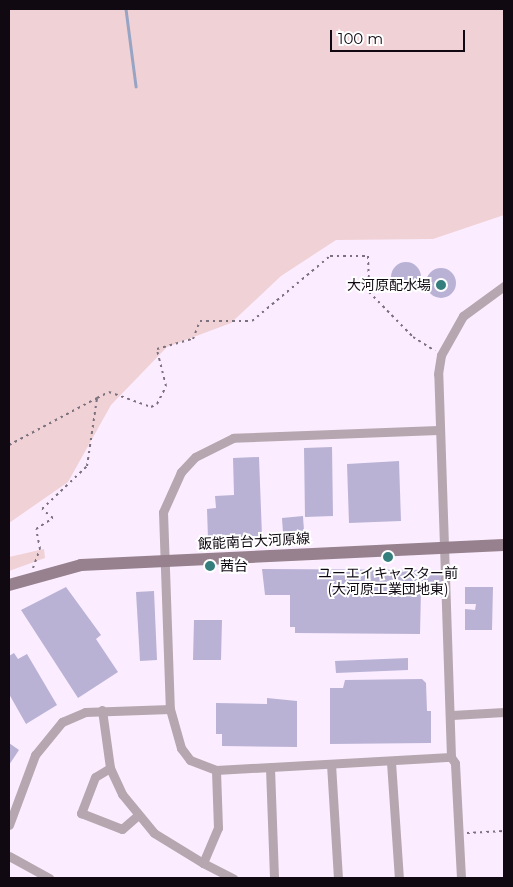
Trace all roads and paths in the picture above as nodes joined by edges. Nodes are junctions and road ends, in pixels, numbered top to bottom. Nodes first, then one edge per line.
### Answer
1 (504, 286) edge
2 (441, 355) junction
3 (97, 398) junction
4 (438, 430) junction
5 (9, 446) edge
6 (504, 545) edge
7 (443, 547) junction
8 (166, 560) junction
9 (30, 576) junction
10 (9, 585) edge
11 (170, 709) junction
12 (102, 710) junction
13 (504, 712) edge
14 (452, 715) junction
15 (451, 757) junction
16 (391, 762) junction
17 (331, 764) junction
18 (110, 768) junction
19 (270, 768) junction
20 (216, 770) junction
21 (137, 816) junction
22 (9, 824) edge
23 (504, 832) edge
24 (459, 833) junction
25 (9, 856) edge
26 (203, 863) junction
27 (49, 878) edge
28 (233, 878) edge
29 (274, 878) edge
30 (338, 878) edge
31 (399, 878) edge
32 (461, 878) edge

1 - 2 street
2 - 3 path
2 - 4 street
3 - 5 path
3 - 9 path
4 - 7 street
4 - 8 street
6 - 7 street, 飯能南台大河原線
7 - 8 street, 飯能南台大河原線
7 - 14 street
8 - 9 street, 飯能南台大河原線
8 - 11 street
9 - 10 street, 飯能南台大河原線
11 - 12 street
11 - 20 street
12 - 18 street
12 - 22 street
13 - 14 street
14 - 15 street
15 - 16 street
15 - 24 street
16 - 17 street
16 - 31 street
17 - 19 street
17 - 30 street
18 - 21 street
18 - 21 street
19 - 20 street
19 - 29 street
20 - 26 street
21 - 26 street
23 - 24 path
24 - 32 street
25 - 27 street
26 - 28 street

